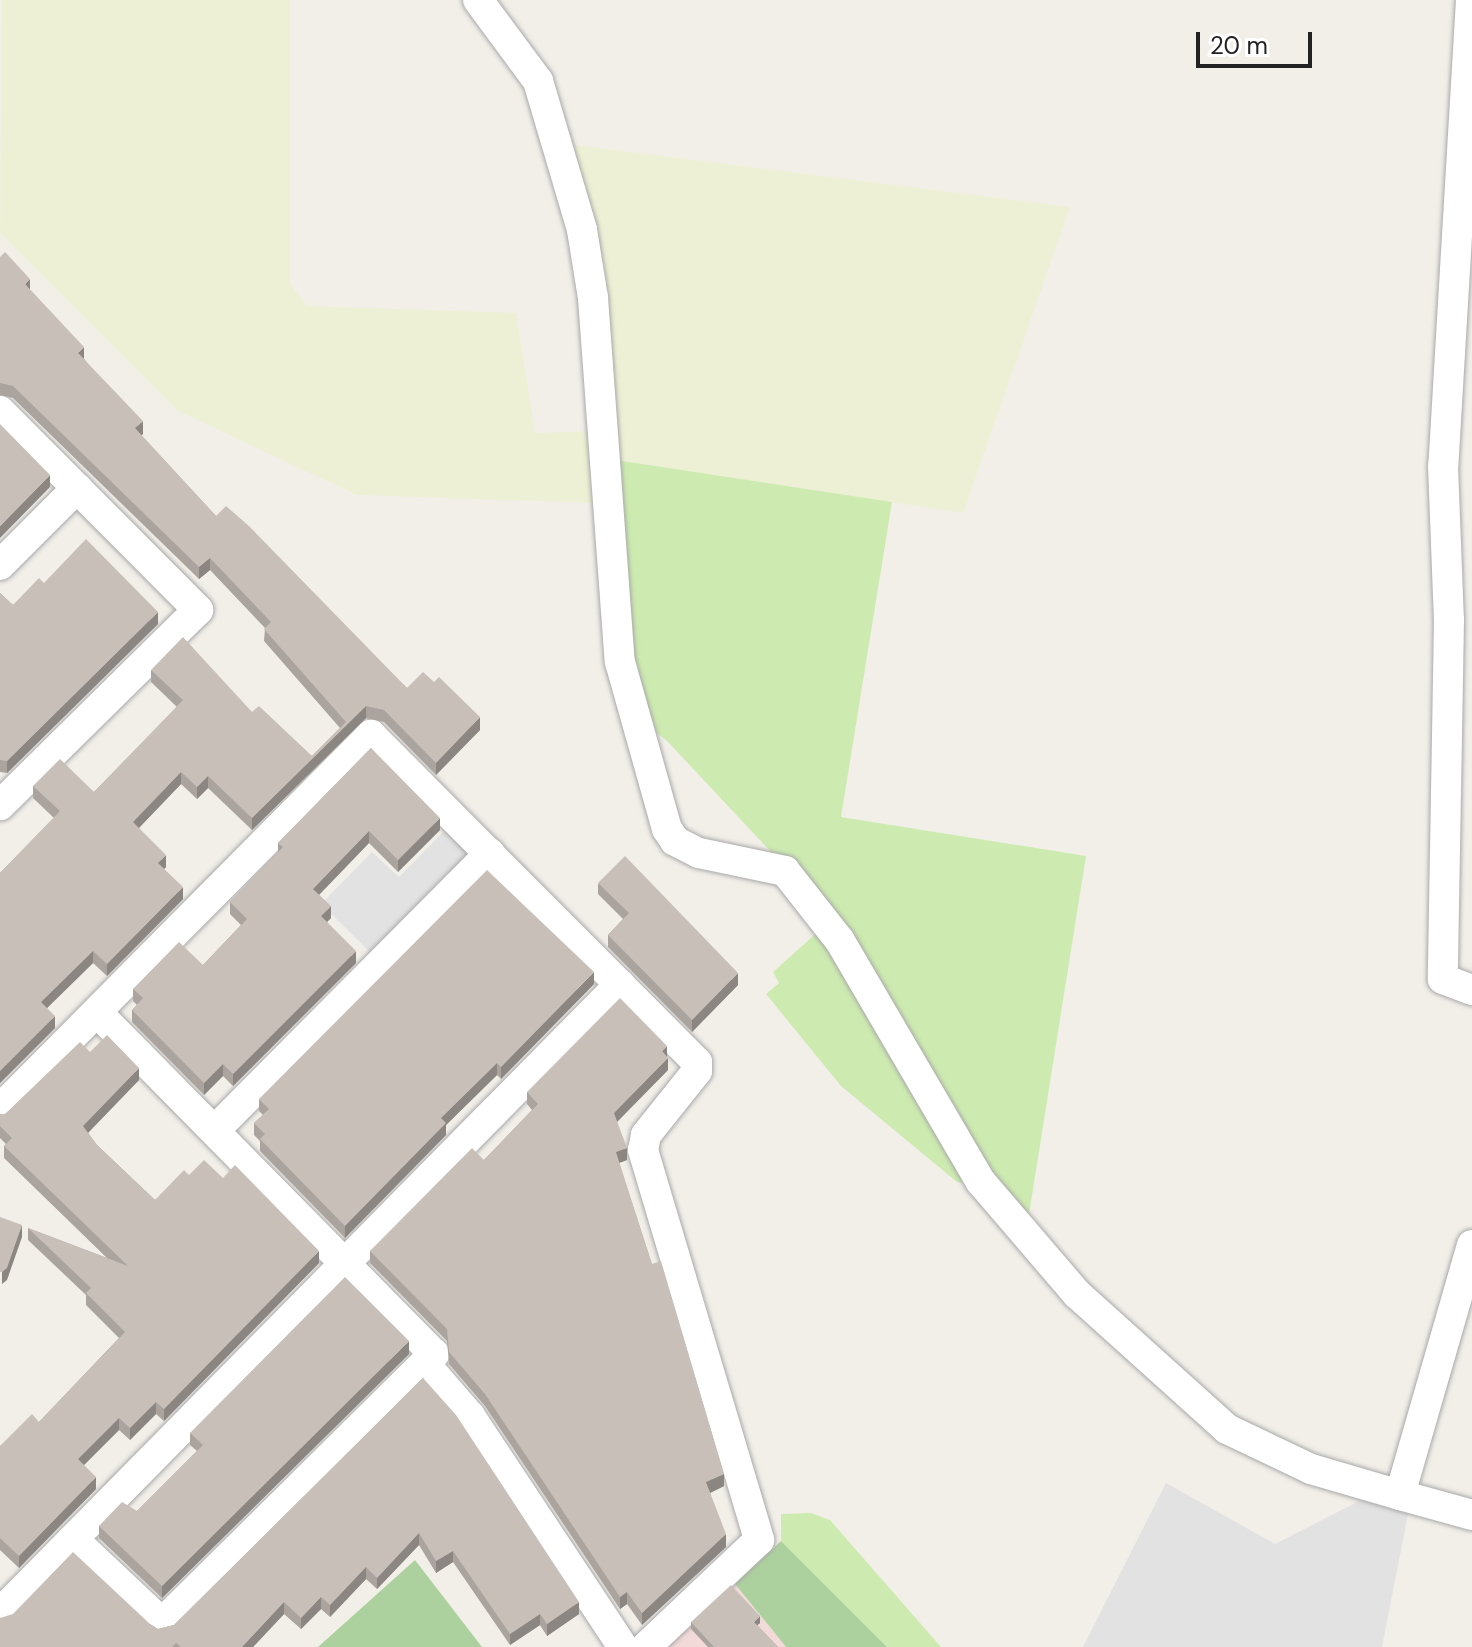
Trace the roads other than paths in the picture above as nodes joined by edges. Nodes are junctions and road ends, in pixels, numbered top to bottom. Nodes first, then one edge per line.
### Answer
1 (478, 0) edge
2 (1471, 0) edge
3 (0, 411) edge
4 (77, 488) junction
5 (0, 565) edge
6 (0, 805) edge
7 (490, 853) junction
8 (620, 984) junction
9 (1472, 990) edge
10 (97, 1012) junction
11 (0, 1109) edge
12 (215, 1130) junction
13 (1472, 1245) edge
14 (344, 1261) junction
15 (425, 1364) junction
16 (1400, 1495) junction
17 (1472, 1515) edge
18 (73, 1539) junction
19 (0, 1613) edge
20 (623, 1647) edge
21 (646, 1647) edge

1 - 16 street
2 - 9 street
3 - 4 street
4 - 5 street
4 - 6 street
7 - 8 street
7 - 10 street
7 - 12 street
8 - 14 street
8 - 21 street
10 - 11 street
10 - 12 street
12 - 14 street
13 - 16 street
14 - 15 street
14 - 18 street
15 - 18 street
15 - 20 street
16 - 17 street
18 - 19 street

